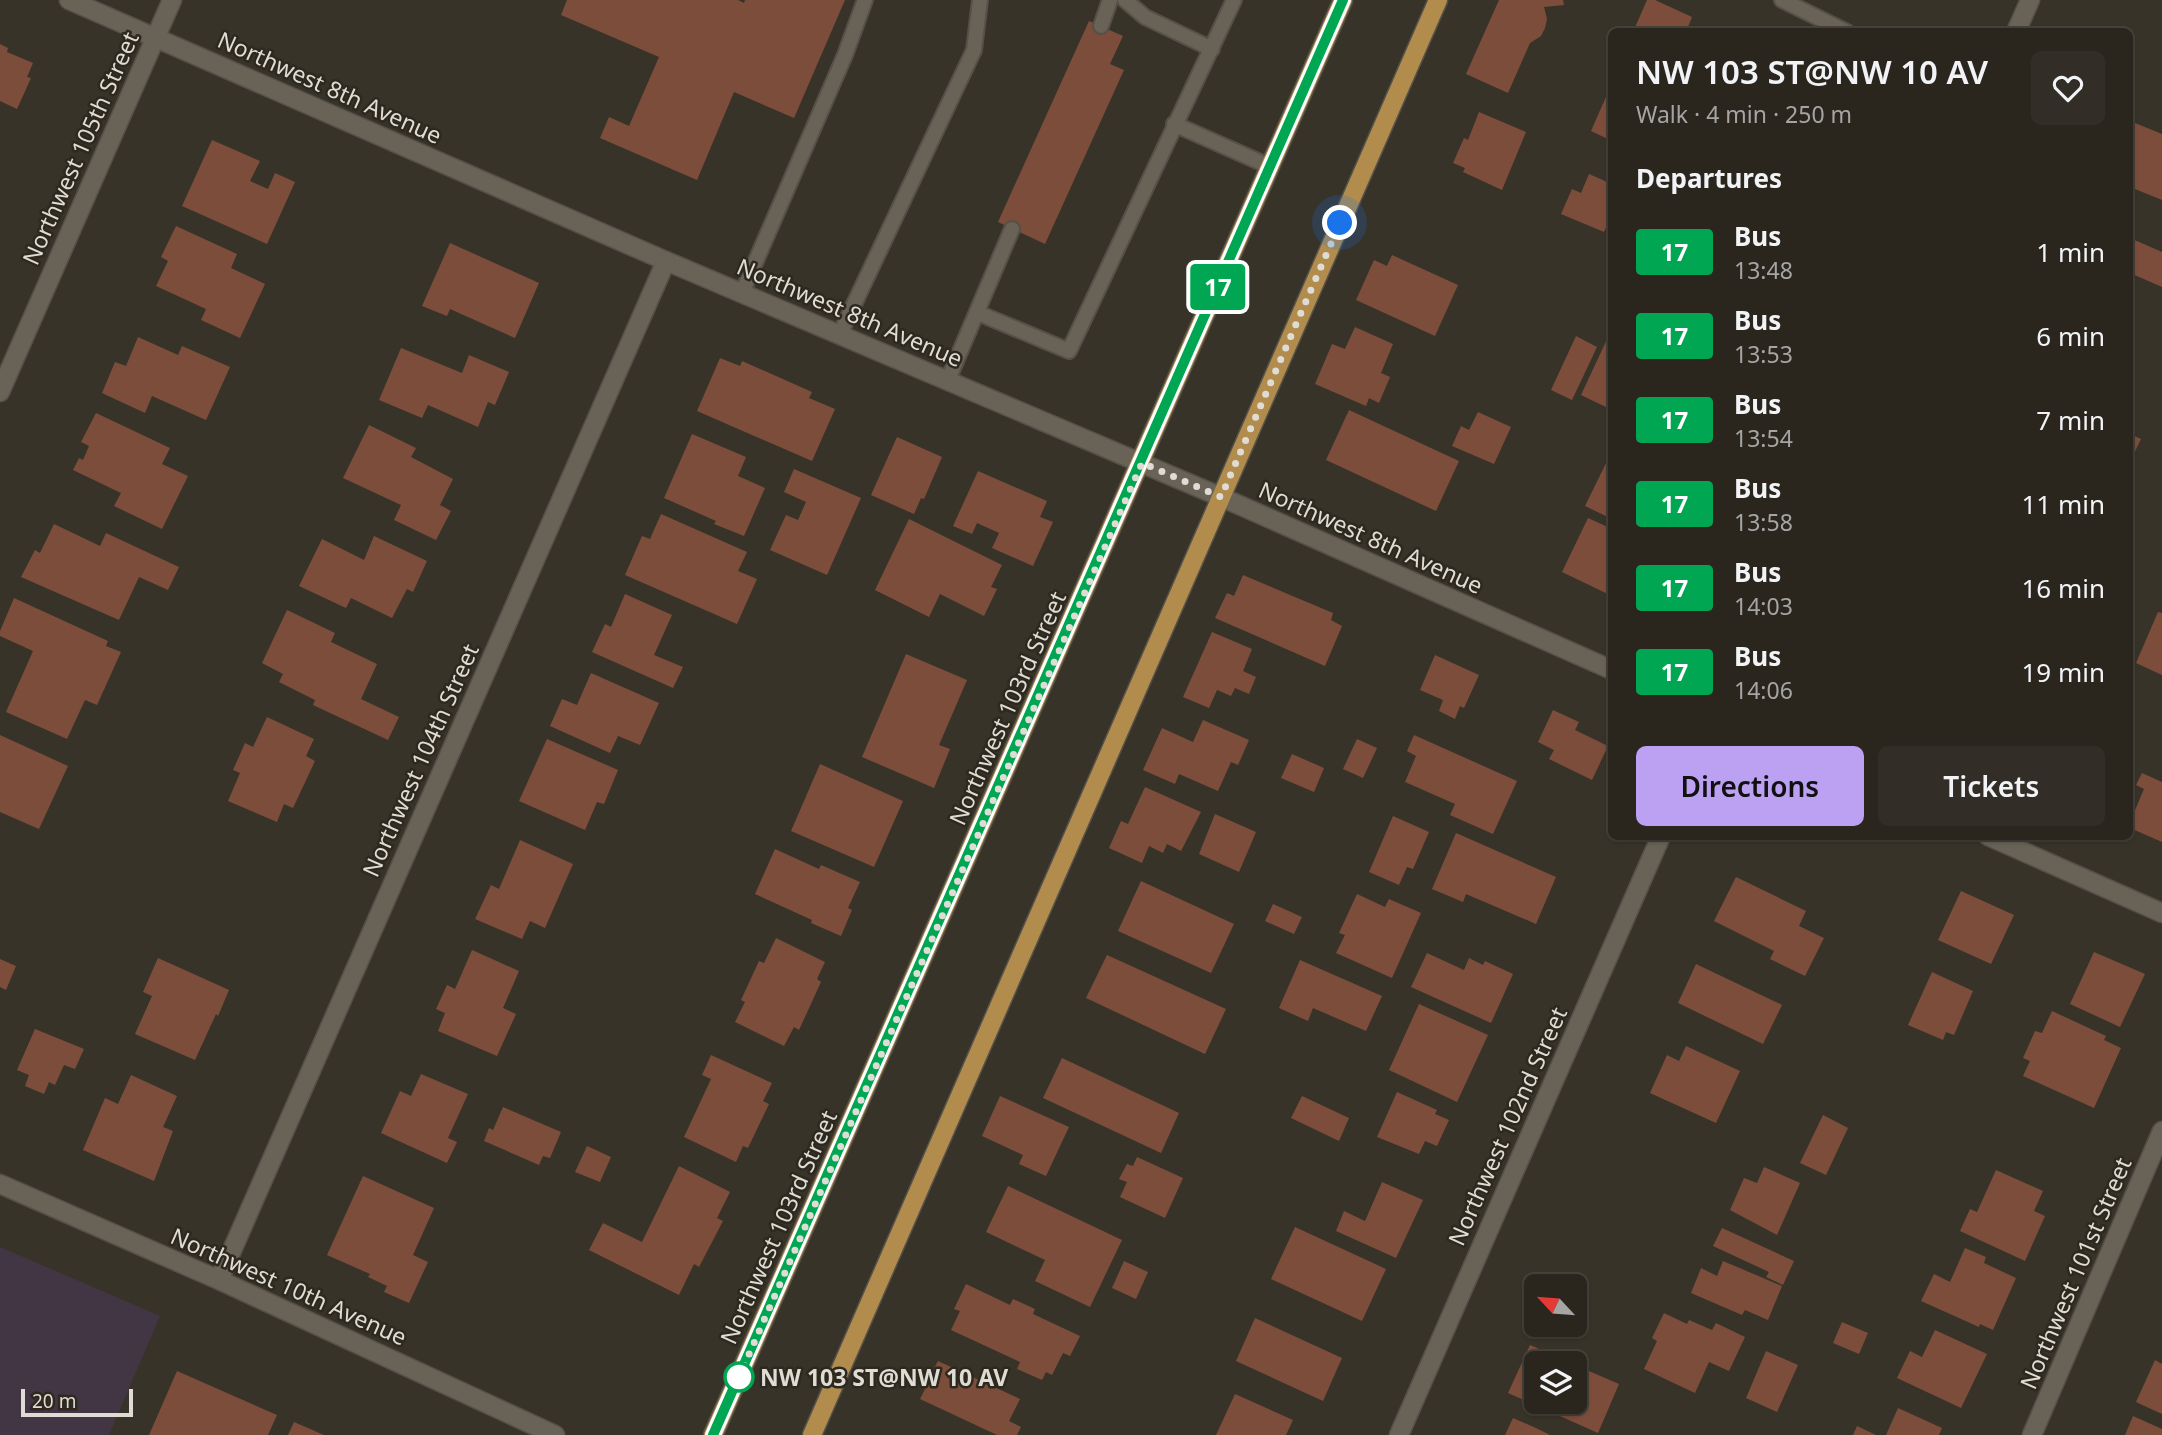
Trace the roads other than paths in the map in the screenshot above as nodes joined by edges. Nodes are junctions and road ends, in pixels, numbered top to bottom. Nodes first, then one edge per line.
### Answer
1 (69, 0) edge
2 (172, 0) edge
3 (865, 0) edge
4 (980, 0) edge
5 (1110, 0) edge
6 (1125, 0) edge
7 (1234, 0) edge
8 (1343, 0) edge
9 (1438, 0) edge
10 (1782, 0) edge
11 (2030, 0) edge
12 (1101, 26) dead end
13 (1839, 28) edge
14 (2018, 28) edge
15 (155, 38) junction
16 (1212, 49) junction
17 (1174, 124) junction
18 (1271, 167) junction
19 (1012, 229) dead end
20 (666, 261) junction
21 (742, 293) junction
22 (978, 313) junction
23 (840, 334) junction
24 (948, 380) junction
25 (0, 392) edge
26 (1142, 463) junction
27 (1221, 497) junction
28 (1608, 668) edge
29 (1659, 840) edge
30 (1998, 840) edge
31 (2162, 913) edge
32 (2162, 1131) edge
33 (0, 1184) edge
34 (219, 1280) junction
35 (555, 1435) edge
36 (713, 1435) edge
37 (812, 1435) edge
38 (1399, 1435) edge
39 (2032, 1435) edge

1 - 15 street, Northwest 8th Avenue
2 - 15 street, Northwest 105th Street
3 - 21 lane
4 - 23 lane
5 - 12 lane
6 - 16 lane
7 - 16 lane
8 - 18 main road, Northwest 103rd Street
9 - 27 main road
10 - 13 lane
11 - 14 street
15 - 20 street, Northwest 8th Avenue
15 - 25 street, Northwest 105th Street
16 - 17 lane
17 - 18 lane
17 - 22 lane
18 - 26 main road, Northwest 103rd Street
19 - 22 lane
20 - 21 street, Northwest 8th Avenue
20 - 34 street, Northwest 104th Street
21 - 23 street, Northwest 8th Avenue
22 - 24 lane
23 - 24 street, Northwest 8th Avenue
24 - 26 street, Northwest 8th Avenue
26 - 27 street, Northwest 8th Avenue
26 - 36 main road, Northwest 103rd Street
27 - 28 street, Northwest 8th Avenue
27 - 37 main road
29 - 38 street, Northwest 102nd Street
30 - 31 street
32 - 39 street, Northwest 101st Street
33 - 34 street, Northwest 10th Avenue
34 - 35 street, Northwest 10th Avenue

